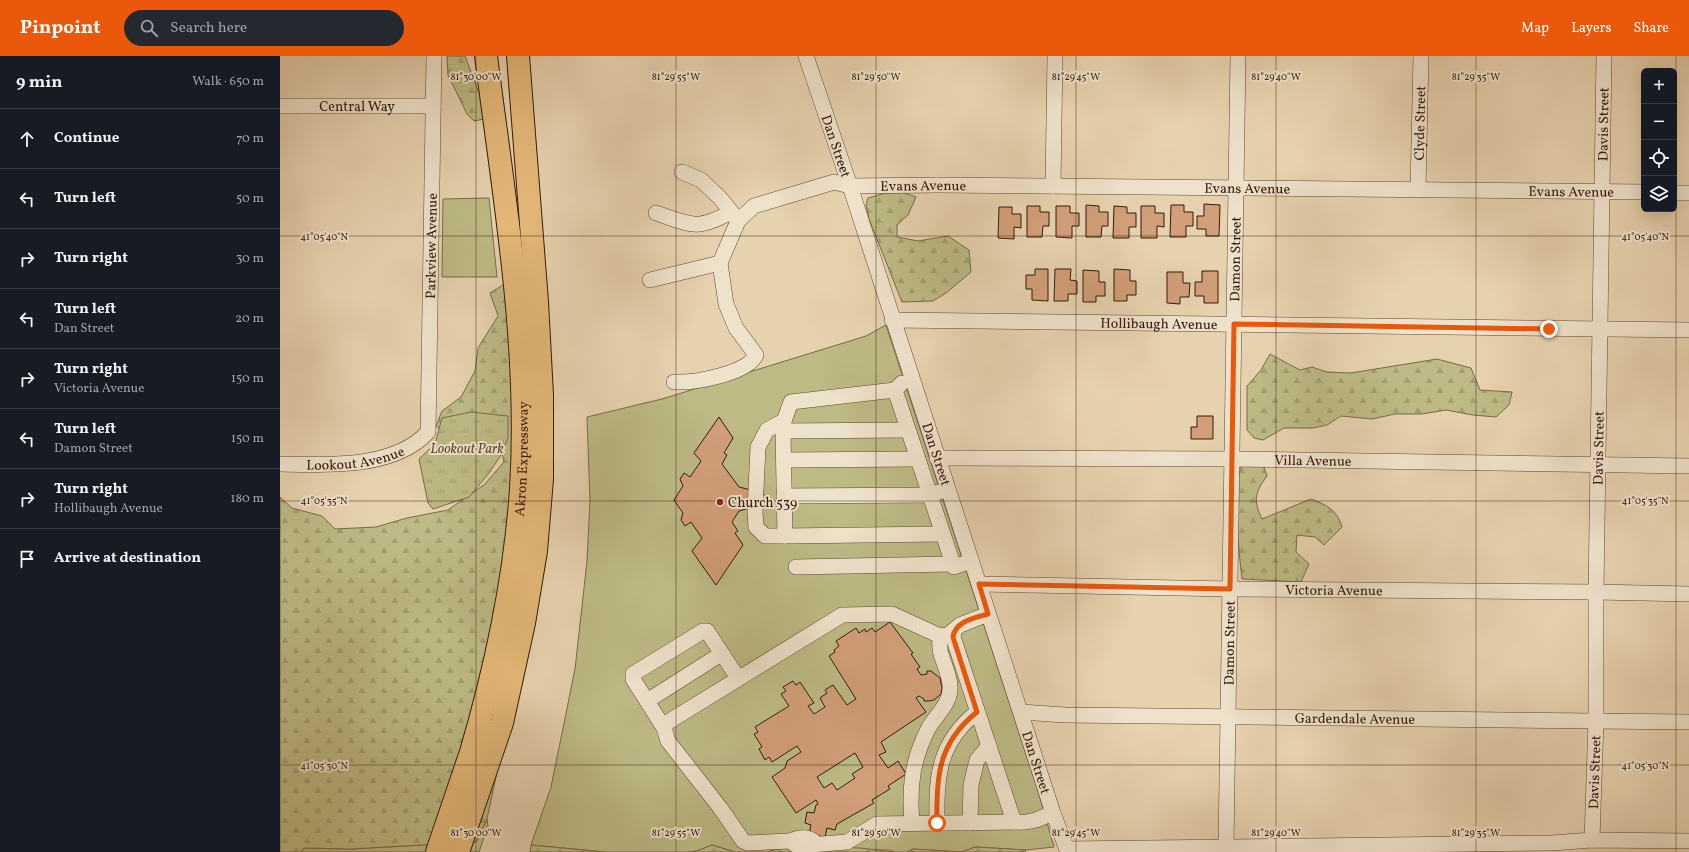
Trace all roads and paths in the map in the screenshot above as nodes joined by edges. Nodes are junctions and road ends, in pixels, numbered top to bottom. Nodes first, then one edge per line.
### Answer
1 (434, 56) edge
2 (486, 56) edge
3 (518, 56) edge
4 (806, 56) edge
5 (1055, 56) edge
6 (1238, 56) edge
7 (1421, 56) edge
8 (1604, 56) edge
9 (280, 106) edge
10 (433, 106) junction
11 (682, 172) dead end
12 (850, 186) junction
13 (1053, 186) junction
14 (1236, 187) junction
15 (1418, 189) junction
16 (1602, 192) junction
17 (1641, 192) edge
18 (1677, 193) edge
19 (1689, 193) edge
20 (656, 212) dead end
21 (735, 216) junction
22 (720, 263) junction
23 (650, 280) dead end
24 (892, 320) junction
25 (1234, 324) junction
26 (1599, 328) junction
27 (1689, 330) edge
28 (910, 375) junction
29 (674, 382) dead end
30 (895, 390) junction
31 (783, 426) junction
32 (908, 430) junction
33 (425, 436) joint
34 (937, 458) junction
35 (918, 459) junction
36 (784, 460) junction
37 (1233, 460) junction
38 (280, 464) edge
39 (1598, 465) junction
40 (1689, 466) edge
41 (947, 488) junction
42 (930, 495) junction
43 (784, 496) junction
44 (942, 534) junction
45 (785, 536) junction
46 (971, 561) junction
47 (952, 564) junction
48 (796, 567) dead end
49 (979, 584) junction
50 (1230, 589) junction
51 (1596, 592) junction
52 (1689, 594) edge
53 (988, 614) junction
54 (947, 634) junction
55 (722, 654) junction
56 (738, 678) junction
57 (647, 702) junction
58 (977, 712) junction
59 (1021, 712) junction
60 (1228, 717) junction
61 (1596, 721) junction
62 (1689, 722) edge
63 (664, 728) junction
64 (989, 746) junction
65 (1053, 813) junction
66 (1014, 822) junction
67 (912, 823) junction
68 (937, 823) junction
69 (970, 823) junction
70 (1592, 840) junction
71 (1689, 841) edge
72 (1226, 846) junction
73 (1067, 851) edge
74 (437, 852) edge
75 (458, 852) edge

1 - 10 street, Parkview Avenue
2 - 74 highway, Akron Expressway
3 - 75 highway, Akron Expressway
4 - 12 street, Dan Street
5 - 13 street
6 - 14 street, Damon Street
7 - 15 street, Clyde Street
8 - 16 street, Davis Street
9 - 10 street, Central Way
10 - 33 street, Parkview Avenue
11 - 21 street
12 - 13 street, Evans Avenue
12 - 21 street, Evans Avenue
12 - 24 street, Dan Street
13 - 14 street, Evans Avenue
14 - 15 street, Evans Avenue
14 - 25 street, Damon Street
15 - 16 street, Evans Avenue
16 - 17 street, Evans Avenue
16 - 26 street, Davis Street
18 - 19 street
20 - 21 street
21 - 22 street
22 - 23 street
22 - 29 street
24 - 25 street, Hollibaugh Avenue
24 - 28 street, Dan Street
25 - 26 street, Hollibaugh Avenue
25 - 37 street, Damon Street
26 - 27 street, Hollibaugh Avenue
26 - 39 street, Davis Street
28 - 30 street
28 - 34 street, Dan Street
30 - 31 street
30 - 32 street
31 - 32 street
31 - 36 street
31 - 45 street
32 - 35 street
33 - 38 street, Lookout Avenue
34 - 37 street, Villa Avenue
34 - 41 street, Dan Street
35 - 36 street
35 - 42 street
36 - 43 street
37 - 39 street, Villa Avenue
37 - 50 street, Damon Street
39 - 40 street, Villa Avenue
39 - 51 street, Davis Street
41 - 42 street
41 - 46 street, Dan Street
42 - 43 street
42 - 44 street
43 - 45 street
44 - 45 street
44 - 47 street
46 - 47 street
46 - 49 street, Dan Street
47 - 48 street
49 - 50 street, Victoria Avenue
49 - 53 street, Dan Street
50 - 51 street, Victoria Avenue
50 - 60 street, Damon Street
51 - 52 street, Victoria Avenue
51 - 61 street, Davis Street
53 - 54 street
53 - 59 street, Dan Street
54 - 56 street
54 - 58 street
54 - 67 street
55 - 56 street
55 - 57 street
55 - 57 street
56 - 63 street
57 - 63 street
58 - 64 street
58 - 68 street
59 - 60 street, Gardendale Avenue
59 - 65 street, Dan Street
60 - 61 street, Gardendale Avenue
60 - 72 street, Damon Street
61 - 62 street, Gardendale Avenue
61 - 70 street, Davis Street
63 - 67 street
64 - 66 street
64 - 69 street
65 - 66 street
65 - 73 street, Dan Street
66 - 69 street
67 - 68 street
68 - 69 street
70 - 71 street
70 - 72 street
72 - 73 street

